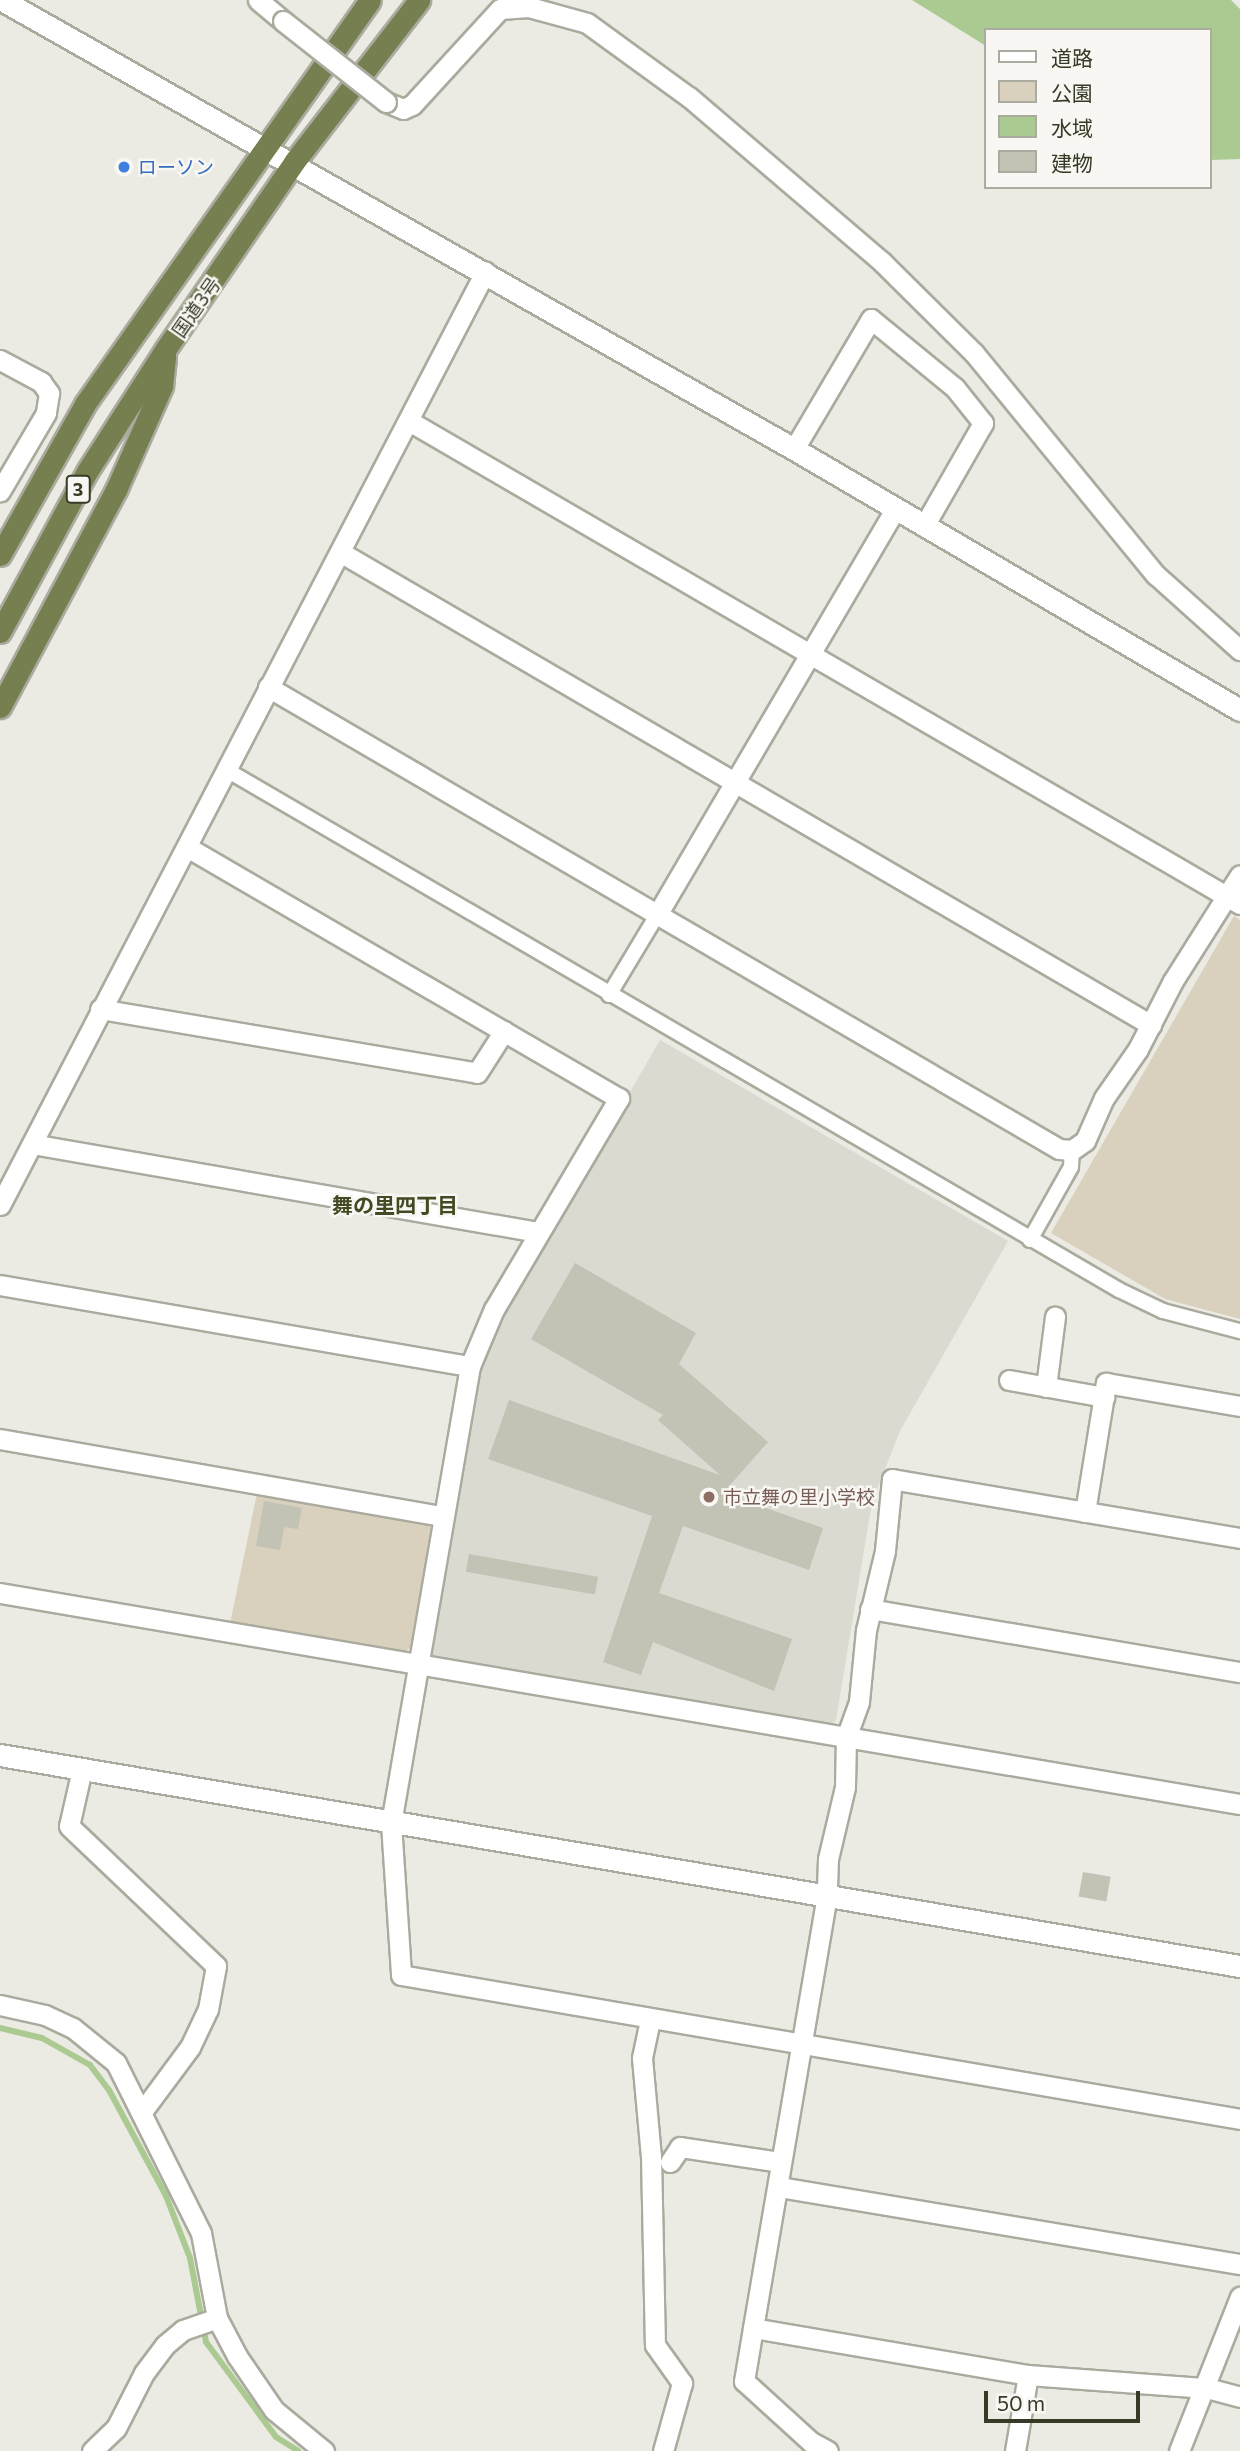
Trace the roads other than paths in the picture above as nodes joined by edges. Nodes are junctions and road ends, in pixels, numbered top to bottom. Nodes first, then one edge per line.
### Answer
1 (2, 0) edge
2 (258, 0) edge
3 (370, 0) edge
4 (419, 0) edge
5 (265, 147) junction
6 (293, 162) junction
7 (485, 272) junction
8 (165, 350) junction
9 (0, 360) edge
10 (410, 421) junction
11 (794, 449) junction
12 (0, 491) edge
13 (895, 509) junction
14 (924, 526) junction
15 (340, 552) junction
16 (0, 555) edge
17 (0, 632) edge
18 (1240, 650) edge
19 (810, 653) junction
20 (268, 687) junction
21 (0, 707) edge
22 (1240, 710) edge
23 (225, 769) junction
24 (734, 783) junction
25 (187, 847) junction
26 (1240, 875) edge
27 (1234, 901) edge
28 (657, 915) junction
29 (608, 995) junction
30 (100, 1009) junction
31 (1151, 1025) junction
32 (504, 1031) junction
33 (32, 1144) junction
34 (1072, 1150) junction
35 (0, 1205) edge
36 (538, 1232) junction
37 (1030, 1240) junction
38 (0, 1285) edge
39 (1055, 1317) dead end
40 (1240, 1332) edge
41 (470, 1366) junction
42 (1009, 1380) dead end
43 (1046, 1387) junction
44 (1104, 1397) junction
45 (1240, 1406) edge
46 (0, 1439) edge
47 (1085, 1512) junction
48 (443, 1516) junction
49 (1240, 1538) edge
50 (0, 1593) edge
51 (870, 1609) junction
52 (418, 1665) junction
53 (1240, 1672) edge
54 (846, 1738) junction
55 (0, 1755) edge
56 (82, 1769) junction
57 (1240, 1804) edge
58 (391, 1823) junction
59 (827, 1895) junction
60 (1240, 1966) edge
61 (0, 2005) edge
62 (650, 2020) junction
63 (801, 2045) junction
64 (141, 2113) junction
65 (1240, 2119) edge
66 (670, 2162) dead end
67 (780, 2162) junction
68 (779, 2187) junction
69 (1240, 2264) edge
70 (1240, 2297) edge
71 (217, 2318) junction
72 (753, 2328) junction
73 (1028, 2375) junction
74 (1207, 2388) junction
75 (1240, 2397) edge
76 (92, 2451) edge
77 (324, 2451) edge
78 (663, 2451) edge
79 (828, 2451) edge
80 (1015, 2451) edge
81 (1179, 2451) edge

1 - 5 street
2 - 18 street, bridge
3 - 5 highway, 国道3号 / 3
4 - 6 highway, 国道3号 / 3
5 - 6 street
5 - 16 highway, 国道3号 / 3
6 - 7 street
6 - 8 highway, 国道3号 / 3
7 - 10 street
7 - 11 street
8 - 17 highway, 国道3号 / 3
8 - 21 highway
9 - 12 street
10 - 15 street
10 - 19 street
11 - 13 street
11 - 14 street
13 - 14 street
13 - 19 street
14 - 22 street
15 - 20 street
15 - 24 street
19 - 24 street
19 - 27 street
20 - 23 street
20 - 28 street
23 - 25 street
23 - 29 street
24 - 28 street
24 - 31 street
25 - 30 street
25 - 32 street
26 - 27 street
27 - 31 street
28 - 29 street
28 - 34 street
29 - 37 street
30 - 32 street
30 - 33 street
31 - 34 street
32 - 36 street
33 - 35 street
33 - 36 street
34 - 37 street
36 - 41 street
37 - 40 street
38 - 41 street
39 - 43 street
41 - 48 street
42 - 43 street
43 - 44 street
44 - 45 street
44 - 47 street
46 - 48 street
47 - 49 street
47 - 51 street
48 - 52 street
50 - 52 street
51 - 53 street
51 - 54 street
52 - 54 street
52 - 58 street
54 - 57 street
54 - 59 street
55 - 56 street
56 - 58 street
56 - 64 street
58 - 59 street
58 - 62 street
59 - 60 street
59 - 63 street
61 - 64 street
62 - 63 street
62 - 78 street
63 - 65 street
63 - 67 street
64 - 71 street
66 - 67 street
67 - 68 street
68 - 69 street
68 - 72 street
70 - 74 street
71 - 76 street
71 - 77 street
72 - 73 street
72 - 79 street
73 - 74 street
73 - 80 street
74 - 75 street
74 - 81 street

